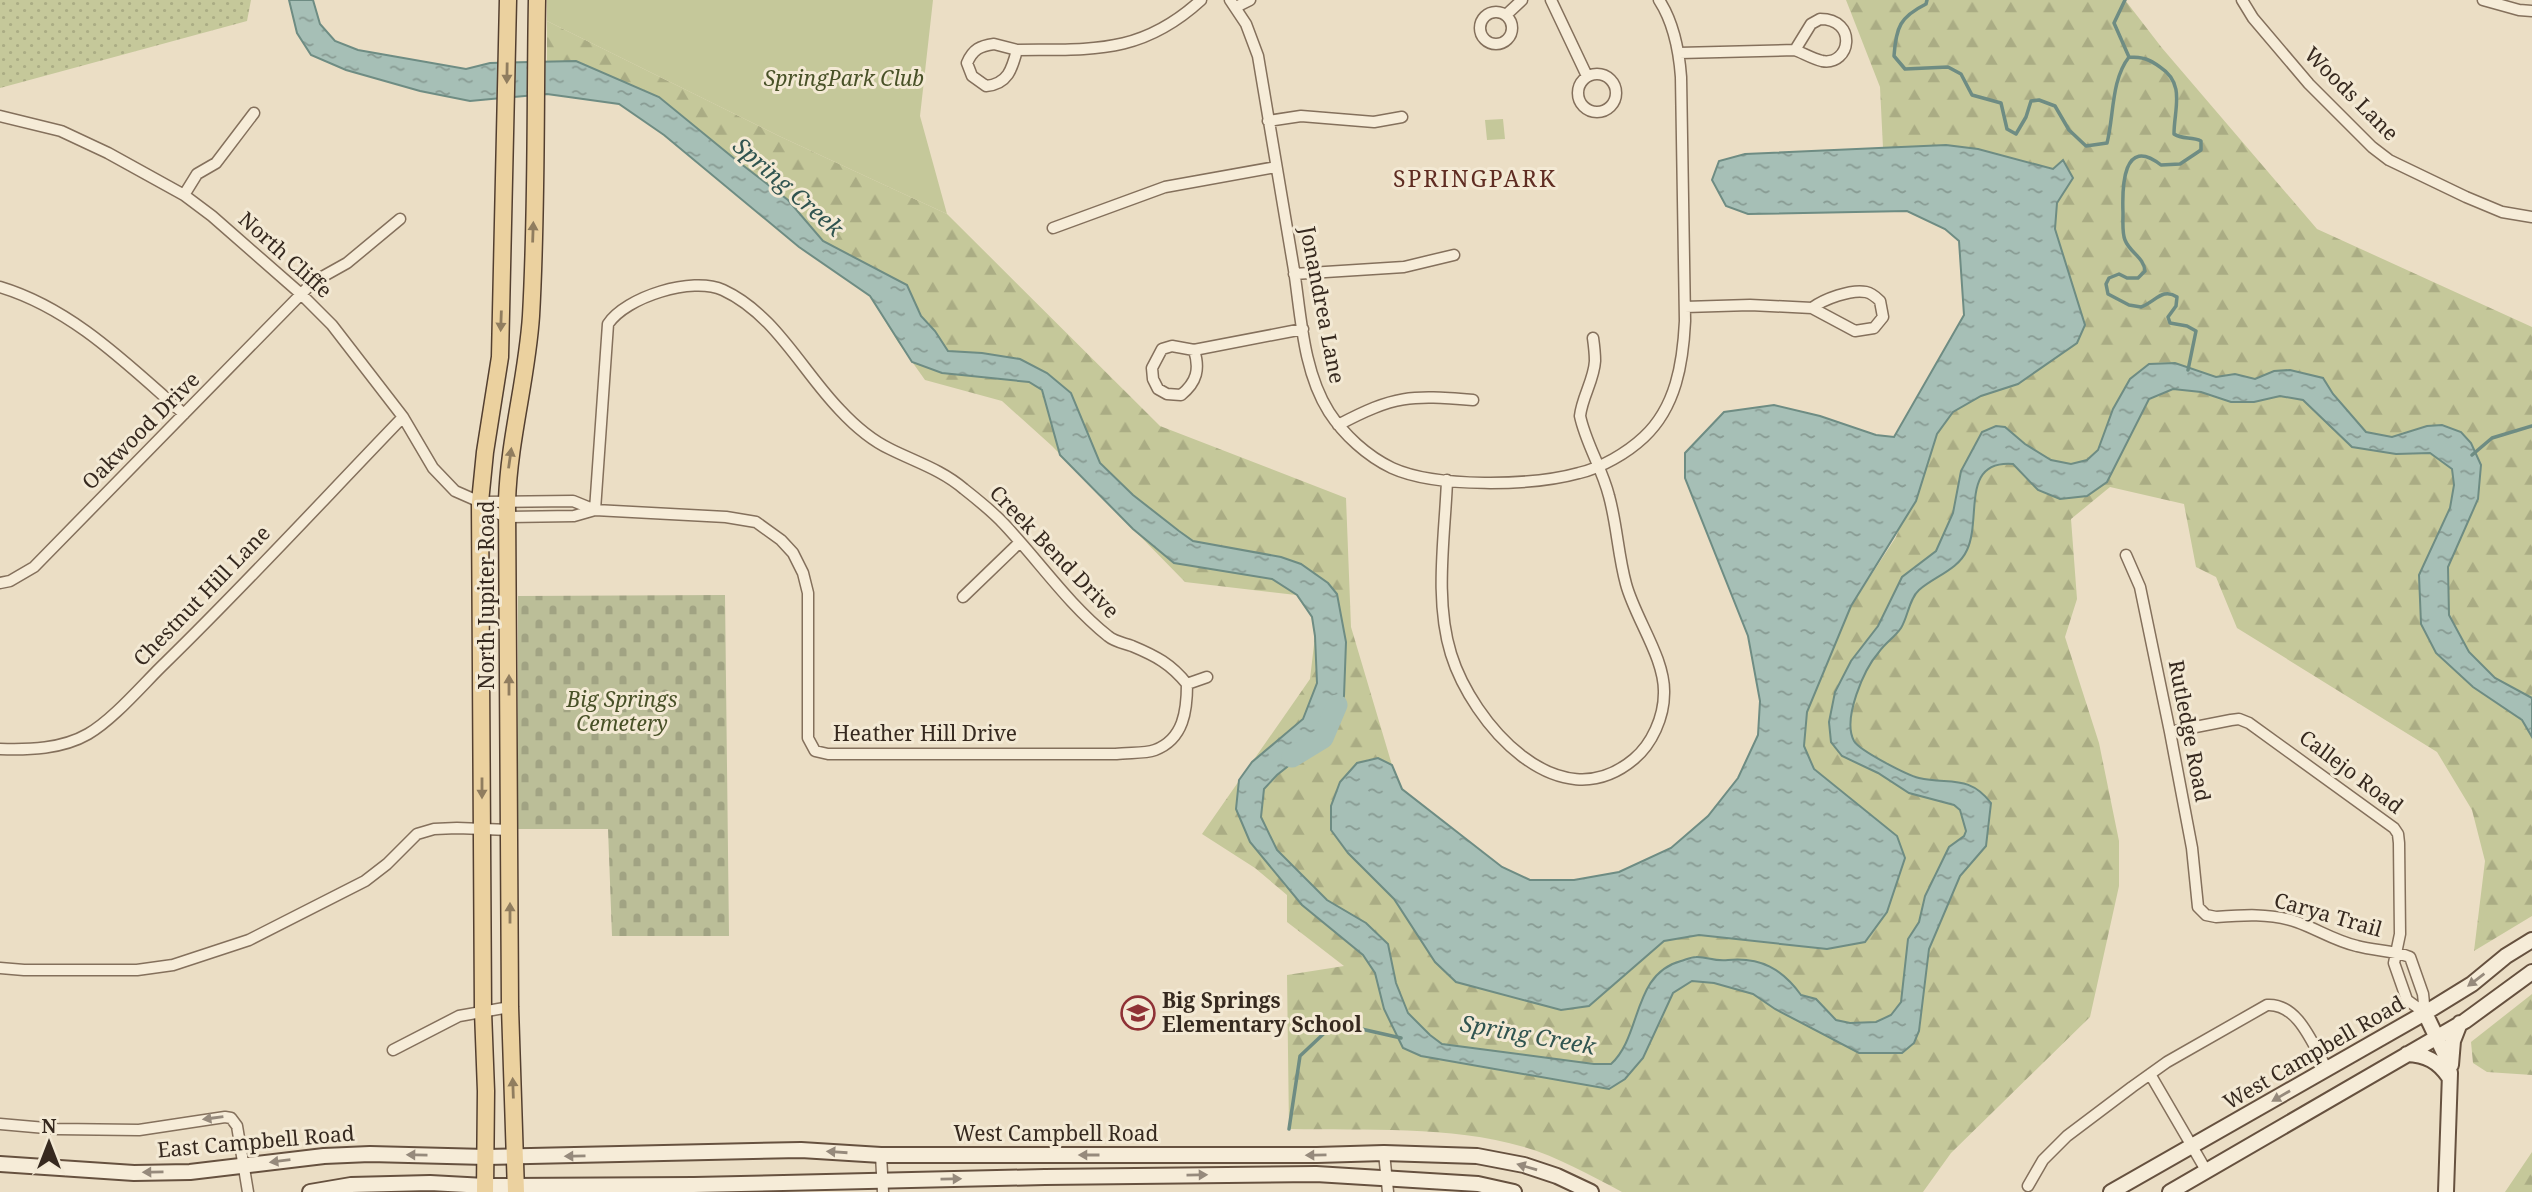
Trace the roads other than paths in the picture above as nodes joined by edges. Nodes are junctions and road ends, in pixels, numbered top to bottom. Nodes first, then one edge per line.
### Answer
1 (1201, 0) edge
2 (1250, 0) edge
3 (1522, 0) edge
4 (1551, 0) edge
5 (1659, 0) edge
6 (2242, 0) edge
7 (2483, 0) edge
8 (1233, 4) edge
9 (508, 7) edge
10 (536, 8) edge
11 (2532, 10) edge
12 (1506, 15) dead end
13 (1017, 50) junction
14 (1795, 50) junction
15 (1679, 53) junction
16 (1587, 76) junction
17 (254, 113) dead end
18 (0, 116) edge
19 (1402, 117) dead end
20 (1269, 121) junction
21 (1276, 167) junction
22 (184, 195) junction
23 (2532, 217) edge
24 (400, 219) dead end
25 (1053, 229) dead end
26 (1454, 255) dead end
27 (1294, 274) junction
28 (0, 287) edge
29 (301, 294) junction
30 (1685, 307) junction
31 (1812, 308) junction
32 (1303, 329) junction
33 (1593, 338) dead end
34 (1194, 350) junction
35 (1473, 400) dead end
36 (184, 414) junction
37 (403, 417) junction
38 (1338, 425) junction
39 (1599, 466) junction
40 (1447, 480) junction
41 (480, 502) junction
42 (507, 509) junction
43 (595, 510) junction
44 (1020, 542) junction
45 (2126, 555) dead end
46 (0, 583) edge
47 (963, 597) dead end
48 (1207, 677) dead end
49 (1188, 684) junction
50 (2170, 732) junction
51 (0, 749) edge
52 (482, 829) junction
53 (510, 830) junction
54 (2206, 915) joint
55 (2532, 940) edge
56 (2398, 952) junction
57 (0, 968) edge
58 (2532, 972) edge
59 (510, 1007) junction
60 (483, 1011) junction
61 (2425, 1013) junction
62 (2460, 1023) junction
63 (2436, 1036) junction
64 (393, 1050) dead end
65 (2407, 1054) junction
66 (2327, 1069) junction
67 (2150, 1074) junction
68 (2450, 1076) junction
69 (0, 1124) edge
70 (2193, 1147) junction
71 (1384, 1153) junction
72 (881, 1155) junction
73 (1045, 1155) junction
74 (515, 1156) junction
75 (485, 1157) junction
76 (0, 1164) edge
77 (246, 1166) junction
78 (2207, 1172) junction
79 (1045, 1177) junction
80 (1387, 1185) edge
81 (883, 1186) edge
82 (2028, 1186) dead end
83 (724, 1188) edge
84 (485, 1189) edge
85 (516, 1189) edge
86 (248, 1192) edge
87 (310, 1192) edge
88 (1514, 1192) edge
89 (1591, 1192) edge
90 (2111, 1192) edge
91 (2169, 1192) edge
92 (2446, 1192) edge

1 - 13 street
2 - 8 street
3 - 12 street
4 - 16 street
5 - 15 street, Jonandrea Lane
6 - 23 street, Woods Lane
7 - 11 street
8 - 20 street, Jonandrea Lane
9 -> 41 main road, North Jupiter Road
42 -> 10 main road, North Jupiter Road
13 - 13 street
14 - 14 street
14 - 15 street
15 - 30 street, Jonandrea Lane
16 - 16 street
17 - 22 street
18 - 22 street, North Cliffe
19 - 20 street
20 - 21 street, Jonandrea Lane
21 - 25 street
21 - 27 street, Jonandrea Lane
22 - 29 street, North Cliffe
24 - 29 street, Oakwood Drive
26 - 27 street
27 - 32 street, Jonandrea Lane
28 - 36 street
29 - 36 street, Oakwood Drive
29 - 37 street, North Cliffe
30 - 31 street
30 - 39 street, Jonandrea Lane
31 - 31 street
32 - 34 street
32 - 38 street, Jonandrea Lane
33 - 39 street
34 - 34 street
35 - 38 street
36 - 46 street, Oakwood Drive
37 - 41 street, North Cliffe
37 - 51 street, Chestnut Hill Lane
38 - 40 street, Jonandrea Lane
39 - 40 street, Jonandrea Lane
39 - 40 street
41 - 42 street, Heather Hill Drive
41 - 42 street, Heather Hill Drive
41 -> 52 main road, North Jupiter Road
42 - 43 street, Heather Hill Drive
42 - 43 street, Heather Hill Drive
53 -> 42 main road, North Jupiter Road
43 - 44 street, Creek Bend Drive
43 - 49 street, Heather Hill Drive
44 - 47 street
44 - 49 street, Creek Bend Drive
45 - 50 street, Rutledge Road
48 - 49 street
50 - 54 street, Rutledge Road
50 - 56 street, Callejo Road
52 - 53 street
52 - 57 street
52 - 60 main road, North Jupiter Road
59 -> 53 main road, North Jupiter Road
54 - 56 street, Carya Trail
55 -> 61 main road, West Campbell Road
56 - 61 street, Callejo Road
56 - 61 street, Callejo Road
58 - 62 main road
59 - 60 street
74 -> 59 main road, North Jupiter Road
60 - 64 street
60 - 75 main road, North Jupiter Road
61 - 63 main road, Callejo Road
61 - 66 main road, West Campbell Road
62 - 63 main road
62 - 68 main road
63 - 65 main road
63 - 68 main road, Callejo Road
65 - 68 main road
65 - 78 main road
66 - 67 street
66 -> 70 main road, West Campbell Road
67 - 70 street
67 - 82 street
68 - 92 main road, Callejo Road
77 -> 69 street
70 - 78 street
70 - 90 main road, West Campbell Road
71 -> 73 main road, West Campbell Road
71 - 80 street
89 -> 71 main road, West Campbell Road
72 - 73 main road, West Campbell Road
72 -> 74 main road, West Campbell Road
72 - 81 street
73 - 79 main road
74 - 75 main road, East Campbell Road
74 - 85 main road, North Jupiter Road
75 -> 77 main road, East Campbell Road
75 - 84 main road, North Jupiter Road
77 -> 76 main road, East Campbell Road
77 - 86 street
78 - 91 main road
79 -> 80 main road, West Campbell Road
81 -> 79 main road, West Campbell Road
80 - 88 main road, West Campbell Road
81 - 83 main road, West Campbell Road
83 - 85 main road, West Campbell Road
84 - 85 main road, West Campbell Road
84 - 87 main road

